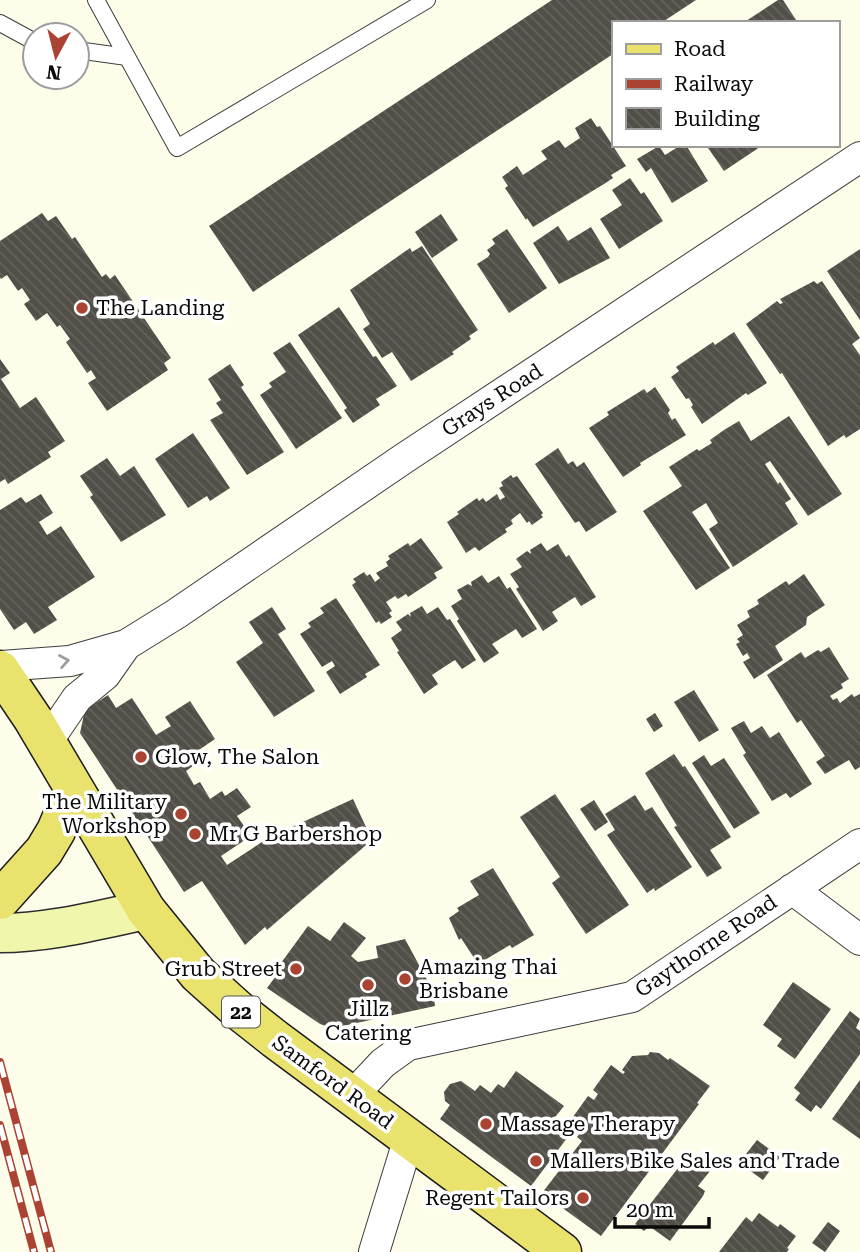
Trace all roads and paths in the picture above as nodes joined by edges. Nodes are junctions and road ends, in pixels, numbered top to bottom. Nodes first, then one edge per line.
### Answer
1 (96, 0) edge
2 (428, 0) edge
3 (0, 23) edge
4 (21, 34) edge
5 (91, 52) edge
6 (127, 57) junction
7 (860, 158) edge
8 (126, 645) junction
9 (0, 668) edge
10 (47, 742) junction
11 (74, 789) junction
12 (860, 844) edge
13 (792, 889) junction
14 (0, 900) edge
15 (146, 910) junction
16 (0, 933) edge
17 (860, 940) edge
18 (352, 1096) junction
19 (409, 1138) junction
20 (374, 1252) edge
21 (562, 1252) edge

1 - 6 lane
2 - 6 lane
3 - 4 lane
5 - 6 lane
7 - 8 street, Grays Road
9 -> 8 street, Grays Road
8 - 10 street, Grays Road
9 - 10 main road, Samford Road / 22
10 - 11 main road, Samford Road / 22
11 - 14 main road
11 - 15 main road, Samford Road / 22
12 - 13 street, Gaythorne Road
13 - 17 street
13 - 18 street, Gaythorne Road
15 - 16 main road
15 - 18 main road, Samford Road / 22
18 - 19 main road, Samford Road / 22
19 - 20 street
19 - 21 main road, Samford Road / 22

